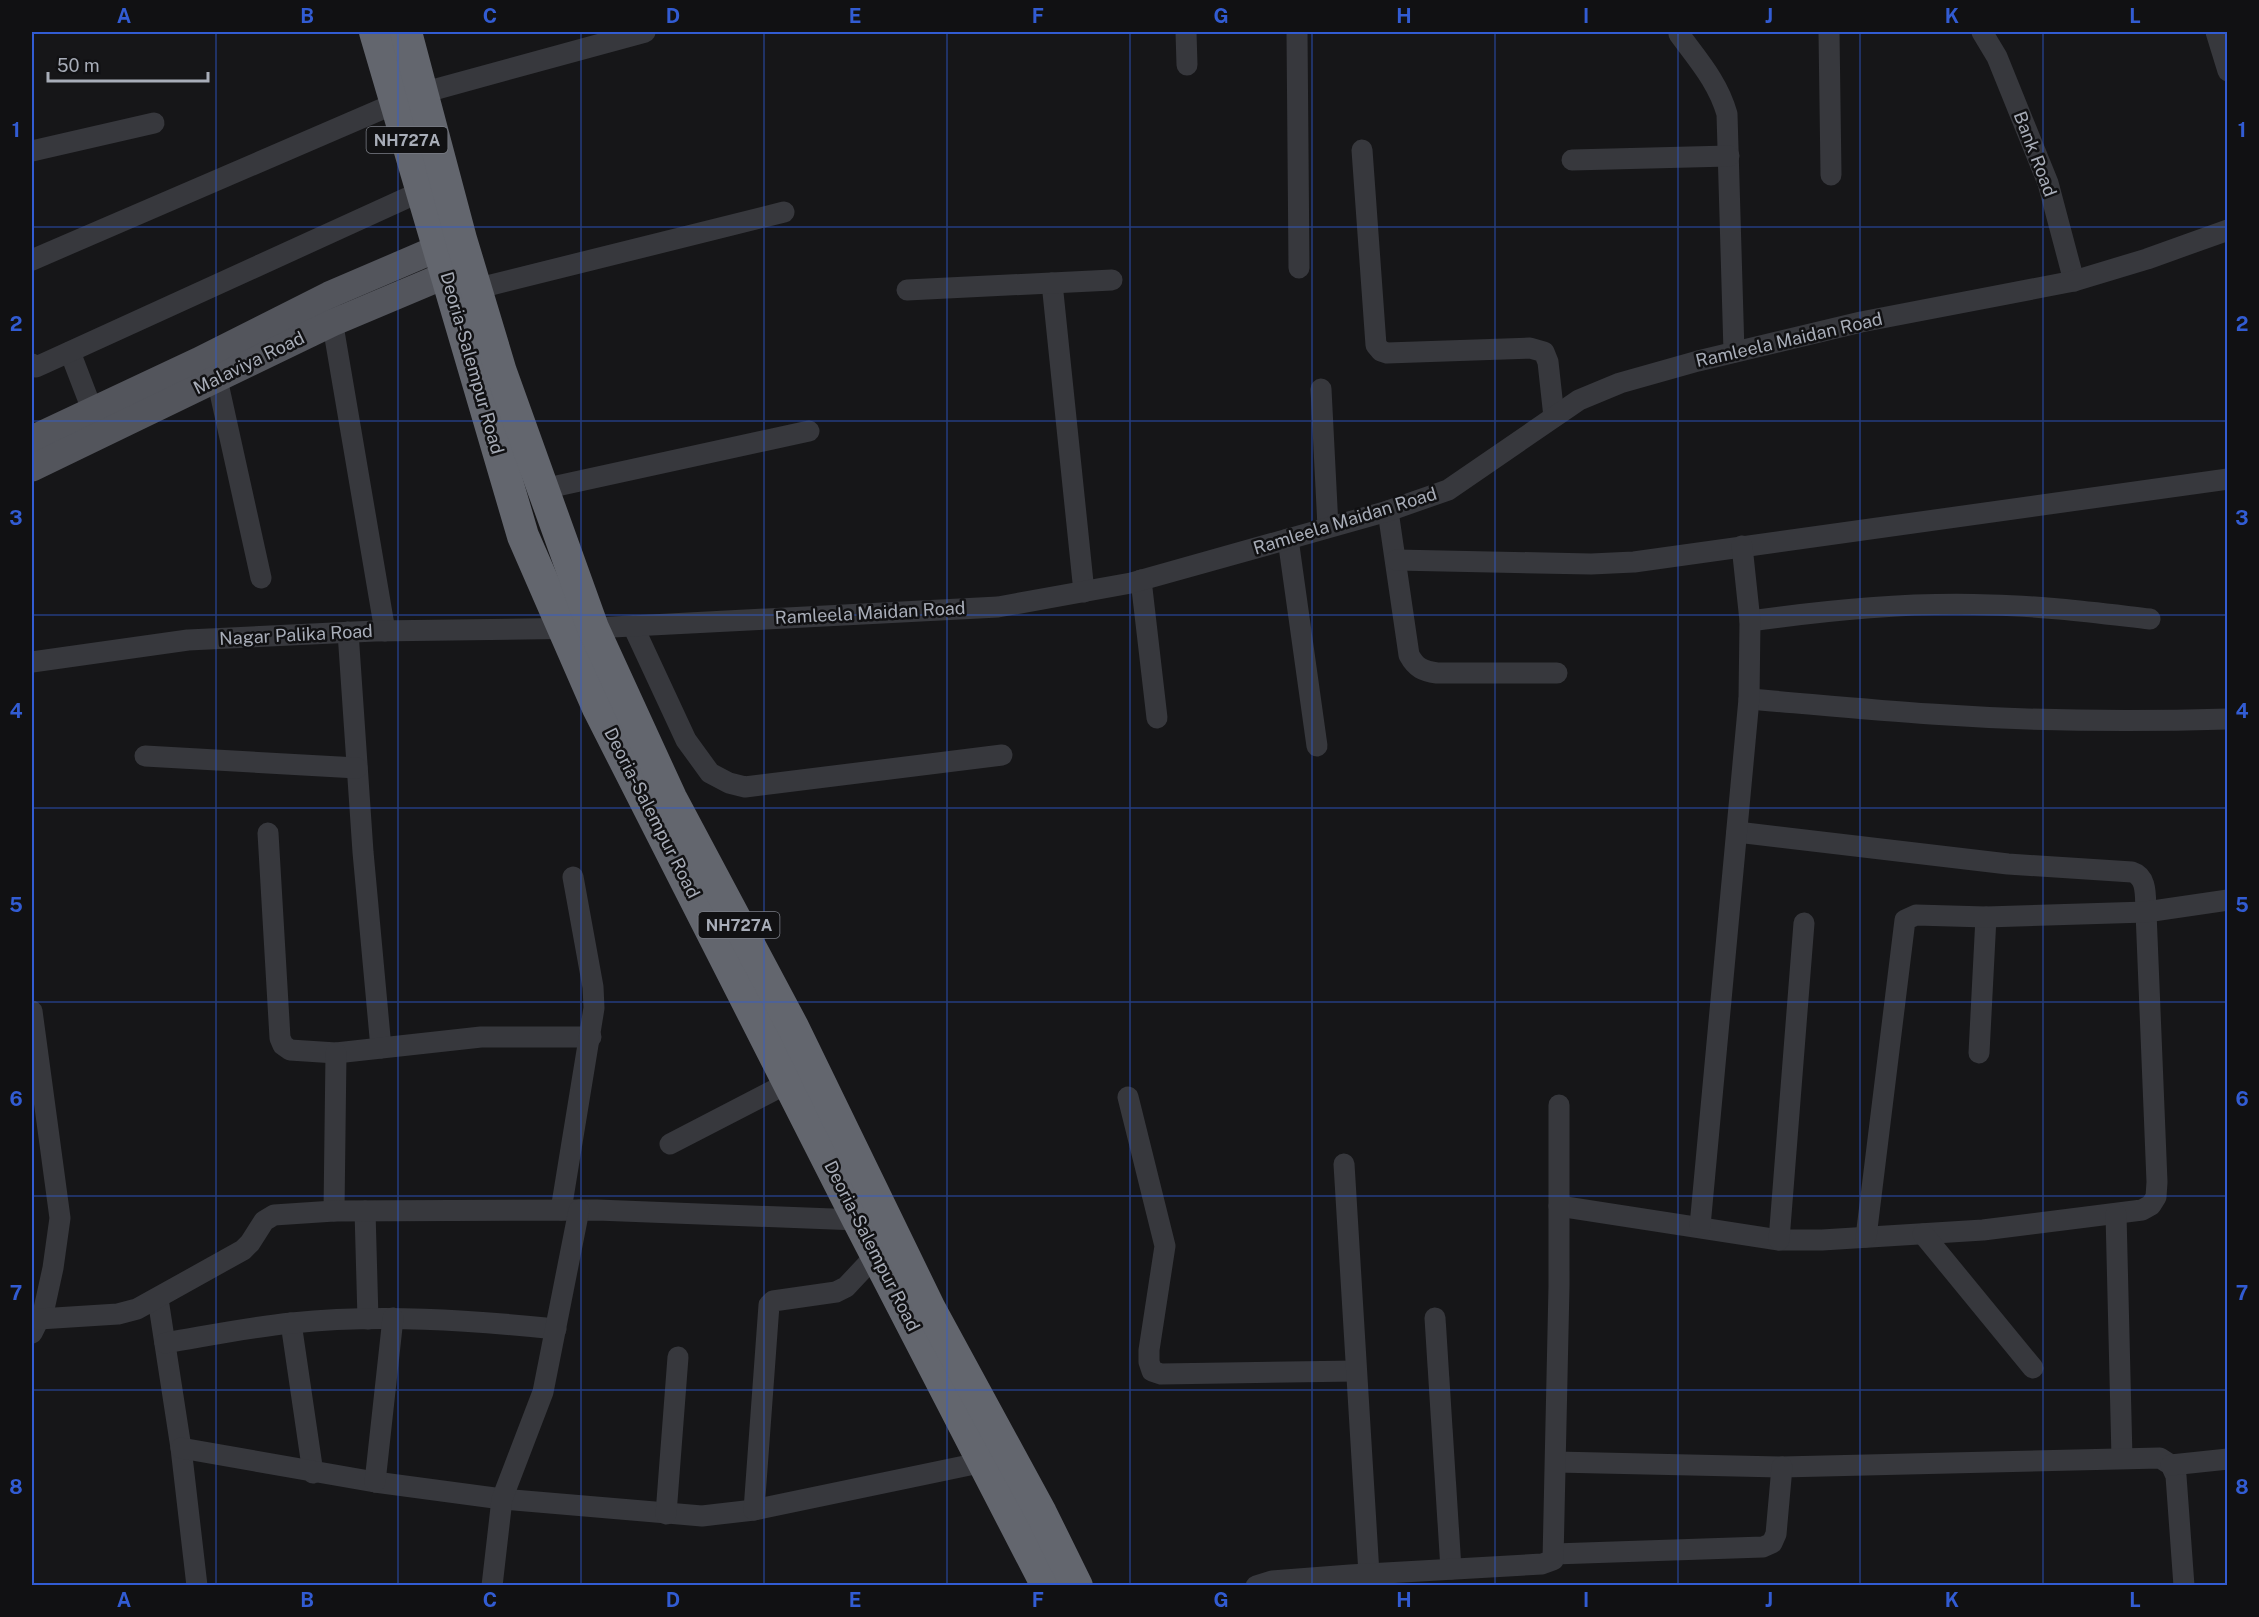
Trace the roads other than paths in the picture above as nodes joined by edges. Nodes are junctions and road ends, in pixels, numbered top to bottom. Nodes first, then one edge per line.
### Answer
1 (375, 32) edge
2 (406, 32) edge
3 (645, 32) edge
4 (1186, 32) edge
5 (1297, 32) edge
6 (1829, 32) edge
7 (1982, 32) edge
8 (2216, 32) edge
9 (1679, 34) dead end
10 (1187, 65) dead end
11 (2228, 71) edge
12 (409, 98) junction
13 (154, 123) dead end
14 (1362, 150) dead end
15 (32, 151) edge
16 (1729, 156) junction
17 (1572, 160) dead end
18 (1831, 176) dead end
19 (422, 190) junction
20 (784, 212) dead end
21 (2228, 230) edge
22 (32, 260) edge
23 (458, 263) junction
24 (1299, 268) dead end
25 (1112, 280) dead end
26 (2074, 281) junction
27 (1052, 283) junction
28 (907, 290) dead end
29 (329, 295) junction
30 (332, 323) junction
31 (70, 352) junction
32 (1734, 352) junction
33 (32, 364) edge
34 (217, 379) junction
35 (1321, 389) dead end
36 (1554, 417) junction
37 (97, 422) junction
38 (809, 431) dead end
39 (32, 439) edge
40 (32, 468) edge
41 (2228, 478) edge
42 (543, 489) junction
43 (1388, 511) junction
44 (1328, 527) junction
45 (1288, 539) junction
46 (1742, 546) junction
47 (1396, 560) junction
48 (261, 578) dead end
49 (1141, 580) junction
50 (1084, 592) junction
51 (2150, 619) dead end
52 (1750, 621) junction
53 (633, 626) junction
54 (593, 628) junction
55 (562, 629) junction
56 (385, 631) junction
57 (348, 632) junction
58 (32, 662) edge
59 (1557, 673) dead end
60 (1749, 699) junction
61 (1157, 718) dead end
62 (2228, 719) edge
63 (1317, 746) dead end
64 (1002, 755) dead end
65 (145, 756) dead end
66 (357, 768) junction
67 (1737, 832) junction
68 (268, 833) dead end
69 (573, 877) dead end
70 (2228, 900) edge
71 (2146, 912) junction
72 (1986, 917) junction
73 (1804, 923) dead end
74 (32, 1011) edge
75 (591, 1037) junction
76 (381, 1048) junction
77 (336, 1053) junction
78 (1979, 1053) dead end
79 (788, 1083) junction
80 (1128, 1097) dead end
81 (1559, 1105) dead end
82 (670, 1144) dead end
83 (1344, 1164) dead end
84 (1559, 1206) junction
85 (570, 1210) junction
86 (334, 1211) junction
87 (365, 1211) junction
88 (2116, 1214) junction
89 (858, 1220) junction
90 (1700, 1226) junction
91 (1923, 1234) junction
92 (1866, 1237) junction
93 (1779, 1239) junction
94 (876, 1254) junction
95 (158, 1299) junction
96 (393, 1318) junction
97 (1435, 1318) dead end
98 (368, 1319) junction
99 (291, 1323) junction
100 (35, 1326) edge
101 (556, 1329) junction
102 (165, 1342) junction
103 (678, 1357) dead end
104 (2033, 1368) dead end
105 (1356, 1371) junction
106 (181, 1448) junction
107 (2122, 1458) junction
108 (2228, 1459) edge
109 (984, 1462) junction
110 (1556, 1462) junction
111 (2171, 1465) junction
112 (1782, 1467) junction
113 (314, 1473) junction
114 (375, 1482) junction
115 (502, 1498) junction
116 (754, 1510) junction
117 (666, 1514) junction
118 (1554, 1554) junction
119 (1451, 1569) junction
120 (1369, 1574) junction
121 (197, 1586) edge
122 (492, 1586) edge
123 (1047, 1586) edge
124 (1077, 1586) edge
125 (1256, 1586) edge
126 (2184, 1586) edge

1 - 12 highway, Deoria-Salempur Road / NH727A
2 - 12 highway, Deoria-Salempur Road / NH727A
3 - 12 street
4 - 10 street
5 - 24 street
6 - 18 street
7 - 26 street, Bank Road
8 - 11 street
9 - 16 street
12 - 19 highway, Deoria-Salempur Road / NH727A
12 - 22 street
12 - 23 highway, Deoria-Salempur Road / NH727A
13 - 15 street
14 - 36 street
16 - 17 street
16 - 32 street
19 - 23 highway, Deoria-Salempur Road / NH727A
19 - 31 street
20 - 23 street
21 - 26 street, Ramleela Maidan Road
23 - 29 main road, Malaviya Road
23 - 30 main road, Malaviya Road
23 - 42 highway, Deoria-Salempur Road / NH727A
23 - 55 highway, Deoria-Salempur Road / NH727A
25 - 27 street
26 - 32 street, Ramleela Maidan Road
27 - 28 street
27 - 50 street
29 - 30 street
29 - 37 main road, Malaviya Road
30 - 34 main road, Malaviya Road
30 - 56 street
31 - 33 street
31 - 37 street
32 - 36 street, Ramleela Maidan Road
34 - 37 main road, Malaviya Road
34 - 48 street
35 - 44 street
36 - 43 street, Ramleela Maidan Road
37 - 39 main road, Malaviya Road
37 - 40 main road, Malaviya Road
38 - 42 street
41 - 46 street
42 - 54 highway, Deoria-Salempur Road / NH727A
43 - 44 street, Ramleela Maidan Road
43 - 47 street
44 - 45 street, Ramleela Maidan Road
45 - 49 street, Ramleela Maidan Road
45 - 63 street
46 - 47 street
46 - 52 street
47 - 59 street
49 - 50 street, Ramleela Maidan Road
49 - 61 street
50 - 53 street, Ramleela Maidan Road
51 - 52 street
52 - 60 street
53 - 54 street, Ramleela Maidan Road
53 - 64 street
54 - 55 street, Ramleela Maidan Road
54 - 124 highway, Deoria-Salempur Road / NH727A
55 - 56 street, Nagar Palika Road
55 - 79 highway, Deoria-Salempur Road / NH727A
56 - 57 street, Nagar Palika Road
57 - 58 street, Nagar Palika Road
57 - 66 street
60 - 62 street
60 - 67 street
65 - 66 street
66 - 76 street
67 - 71 street
67 - 90 street
68 - 77 street
69 - 75 street
70 - 71 street
71 - 72 street
71 - 88 street
72 - 78 street
72 - 92 street
73 - 93 street
74 - 100 street
75 - 76 street
75 - 85 street
76 - 77 street
77 - 86 street
79 - 82 street
79 - 89 highway, Deoria-Salempur Road / NH727A
80 - 105 street
81 - 84 street
83 - 105 street
84 - 90 street
84 - 110 street
85 - 87 street
85 - 89 street
85 - 101 street
86 - 87 street
86 - 95 street
87 - 98 street
88 - 91 street
88 - 107 street
89 - 94 highway, Deoria-Salempur Road / NH727A
90 - 93 street
91 - 92 street
91 - 104 street
92 - 93 street
94 - 109 highway, Deoria-Salempur Road / NH727A
94 - 116 street
95 - 100 street
95 - 102 street
96 - 98 street
96 - 101 street
96 - 114 street
97 - 119 street
98 - 99 street
99 - 102 street
99 - 113 street
101 - 115 street
102 - 106 street
103 - 117 street
105 - 120 street
106 - 113 street
106 - 121 street
107 - 111 street
107 - 112 street
108 - 111 street
109 - 116 street
109 - 123 highway, Deoria-Salempur Road / NH727A
110 - 112 street
110 - 118 street
111 - 126 street
112 - 118 street
113 - 114 street
114 - 115 street
115 - 117 street
115 - 122 street
116 - 117 street
118 - 119 street
119 - 120 street
120 - 125 street

